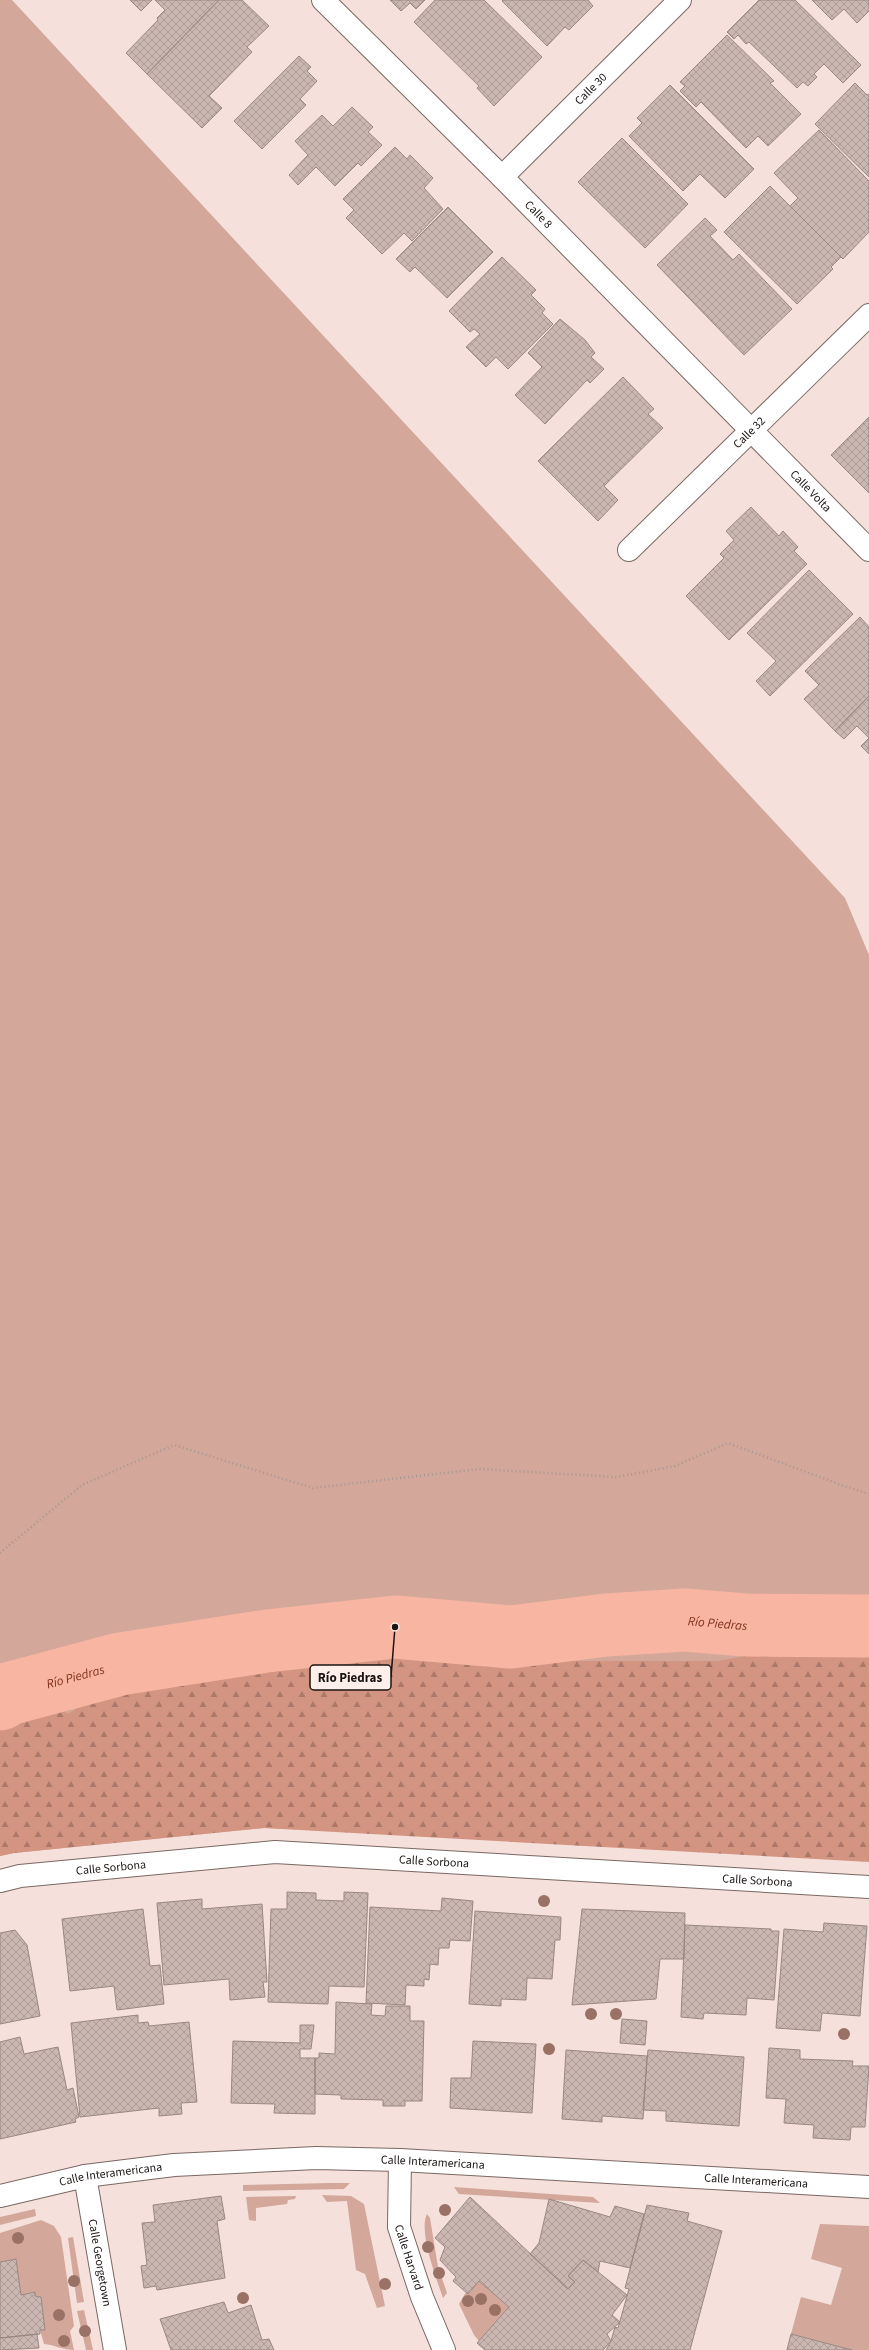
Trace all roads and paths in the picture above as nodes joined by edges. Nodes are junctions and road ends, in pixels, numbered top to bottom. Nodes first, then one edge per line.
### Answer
1 (324, 0) edge
2 (680, 0) edge
3 (502, 177) junction
4 (869, 315) edge
5 (752, 431) junction
6 (629, 550) dead end
7 (869, 550) edge
8 (869, 1494) edge
9 (0, 1553) edge
10 (0, 1881) edge
11 (869, 1887) edge
12 (400, 2160) junction
13 (85, 2176) junction
14 (869, 2187) edge
15 (0, 2196) edge
16 (115, 2350) edge
17 (444, 2350) edge

1 - 3 street, Calle 8
2 - 3 street, Calle 30
3 - 5 street, Calle 8
4 - 5 street, Calle 32
5 - 6 street, Calle 32
5 - 7 street, Calle Volta
8 - 9 path
10 - 11 street, Calle Sorbona
12 - 13 street, Calle Interamericana
12 - 14 street, Calle Interamericana
12 - 17 street, Calle Harvard
13 - 15 street, Calle Interamericana
13 - 16 street, Calle Georgetown

